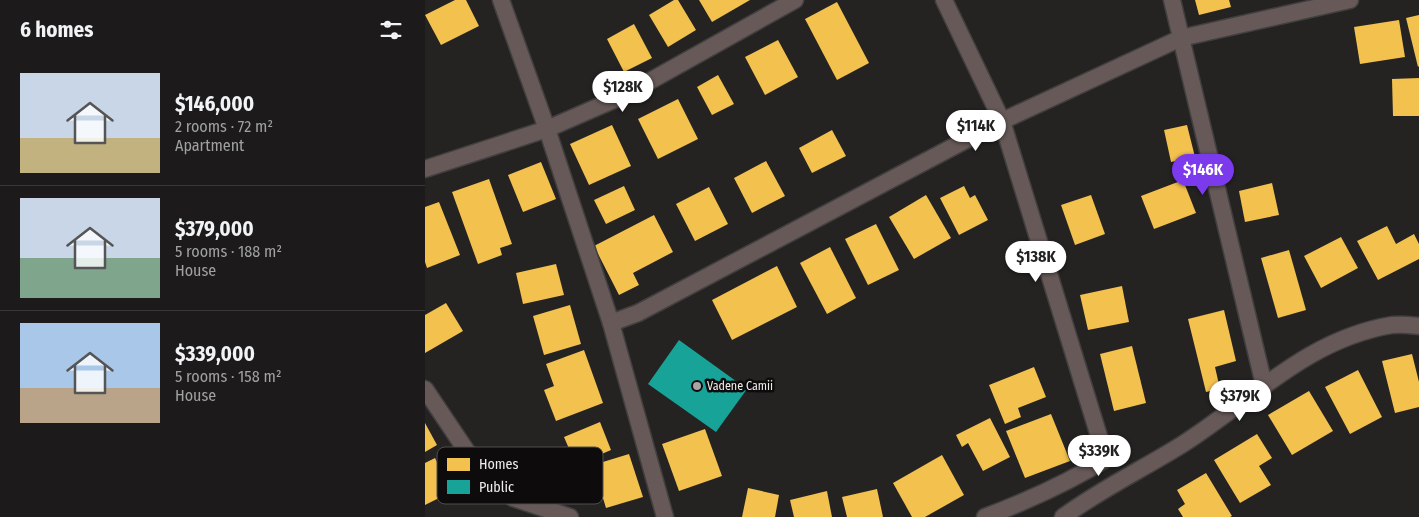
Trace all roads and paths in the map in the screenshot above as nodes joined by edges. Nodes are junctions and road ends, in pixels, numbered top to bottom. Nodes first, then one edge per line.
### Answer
1 (501, 0) edge
2 (795, 0) edge
3 (944, 0) edge
4 (1172, 0) edge
5 (1350, 0) edge
6 (1181, 38) junction
7 (1001, 121) junction
8 (547, 129) junction
9 (425, 169) edge
10 (611, 323) junction
11 (1419, 326) edge
12 (1264, 385) junction
13 (425, 389) edge
14 (464, 447) edge
15 (1106, 459) junction
16 (1119, 481) junction
17 (531, 504) edge
18 (570, 517) edge
19 (665, 517) edge
20 (985, 517) edge
21 (1063, 517) edge

1 - 8 street
2 - 8 street
3 - 7 street
4 - 6 street
5 - 6 street
6 - 7 street
6 - 12 street
7 - 10 street
7 - 15 street
8 - 9 street
8 - 10 street
10 - 19 street
11 - 12 street
12 - 16 street
13 - 14 street
15 - 16 street
15 - 20 street
16 - 21 street
17 - 18 street

